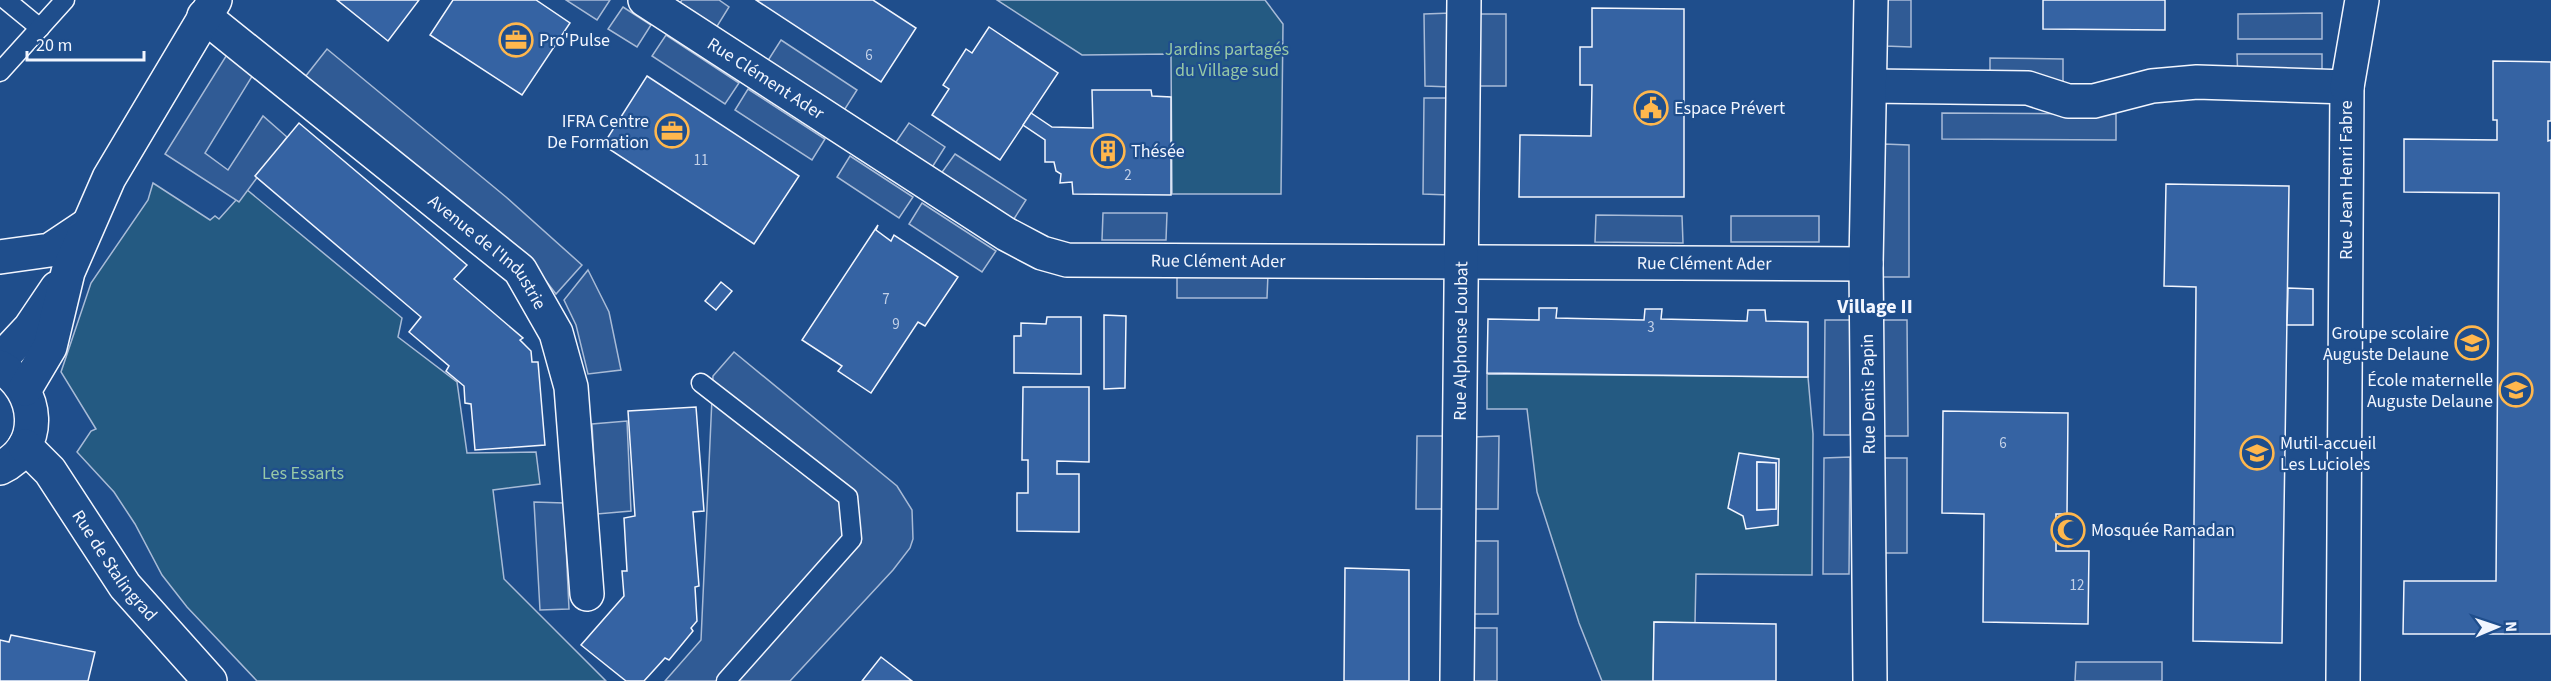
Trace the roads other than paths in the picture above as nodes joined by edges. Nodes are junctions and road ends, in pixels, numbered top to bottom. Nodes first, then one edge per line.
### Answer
1 (6, 0) edge
2 (65, 0) edge
3 (645, 0) edge
4 (1464, 0) edge
5 (1871, 0) edge
6 (2362, 0) edge
7 (210, 8) edge
8 (40, 28) junction
9 (0, 72) edge
10 (1870, 86) junction
11 (2347, 87) junction
12 (86, 226) junction
13 (0, 257) edge
14 (1459, 261) junction
15 (1866, 264) junction
16 (68, 272) junction
17 (0, 360) edge
18 (0, 367) edge
19 (701, 383) dead end
20 (25, 389) junction
21 (25, 446) junction
22 (0, 468) edge
23 (587, 594) dead end
24 (210, 681) edge
25 (726, 681) edge
26 (1457, 681) edge
27 (1870, 681) edge
28 (2343, 681) edge

1 - 8 lane
2 - 8 lane
3 - 14 street, Rue Clément Ader
4 - 14 street, Rue Alphonse Loubat
5 - 10 street, Rue Denis Papin
6 - 11 street
7 - 12 street, Avenue de l'Industrie
7 - 23 street, Avenue de l'Industrie
8 - 9 lane
10 - 11 street, Rue Jean Henri Fabre
10 - 15 street, Rue Denis Papin
11 - 28 street, Rue Jean Henri Fabre
12 - 13 street
12 - 16 street, Avenue de l'Industrie
14 - 15 street, Rue Clément Ader
14 - 26 street, Rue Alphonse Loubat
15 - 27 street, Rue Denis Papin
16 - 17 street, Avenue de l'Industrie
16 - 20 street, Avenue de l'Industrie
18 - 20 street
19 - 25 lane
20 - 21 street
21 - 22 street
21 - 24 street, Rue de Stalingrad

